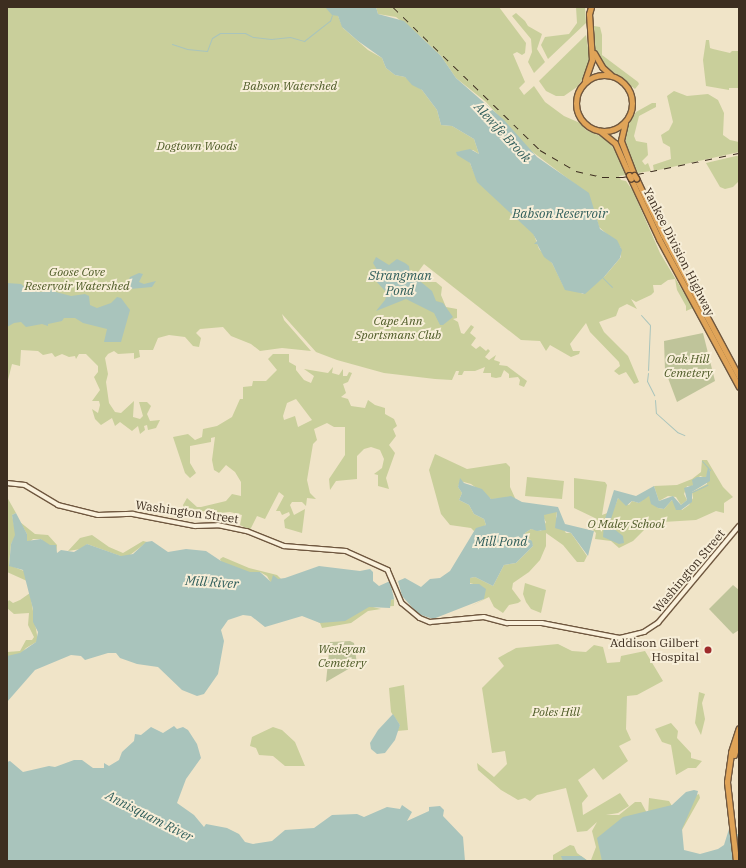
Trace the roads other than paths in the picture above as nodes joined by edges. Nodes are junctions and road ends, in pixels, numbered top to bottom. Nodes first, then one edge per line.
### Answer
1 (590, 7) edge
2 (592, 48) junction
3 (611, 75) junction
4 (583, 84) junction
5 (626, 120) junction
6 (599, 130) junction
7 (632, 177) junction
8 (701, 312) junction
9 (739, 377) edge
10 (739, 387) edge
11 (7, 483) edge
12 (739, 526) edge
13 (739, 728) edge
14 (739, 738) edge
15 (731, 817) junction
16 (739, 858) edge
17 (736, 861) edge

1 - 2 highway
2 - 3 highway
2 - 4 highway
3 - 4 highway
3 - 5 highway
4 - 6 highway
5 - 6 highway
5 - 7 highway, Yankee Division Highway
6 - 7 highway, Yankee Division Highway
7 - 8 highway, Yankee Division Highway
8 - 9 highway, Yankee Division Highway
8 - 10 highway, Yankee Division Highway
11 - 12 main road, Washington Street
13 - 15 highway
14 - 15 highway
15 - 16 highway
15 - 17 highway

